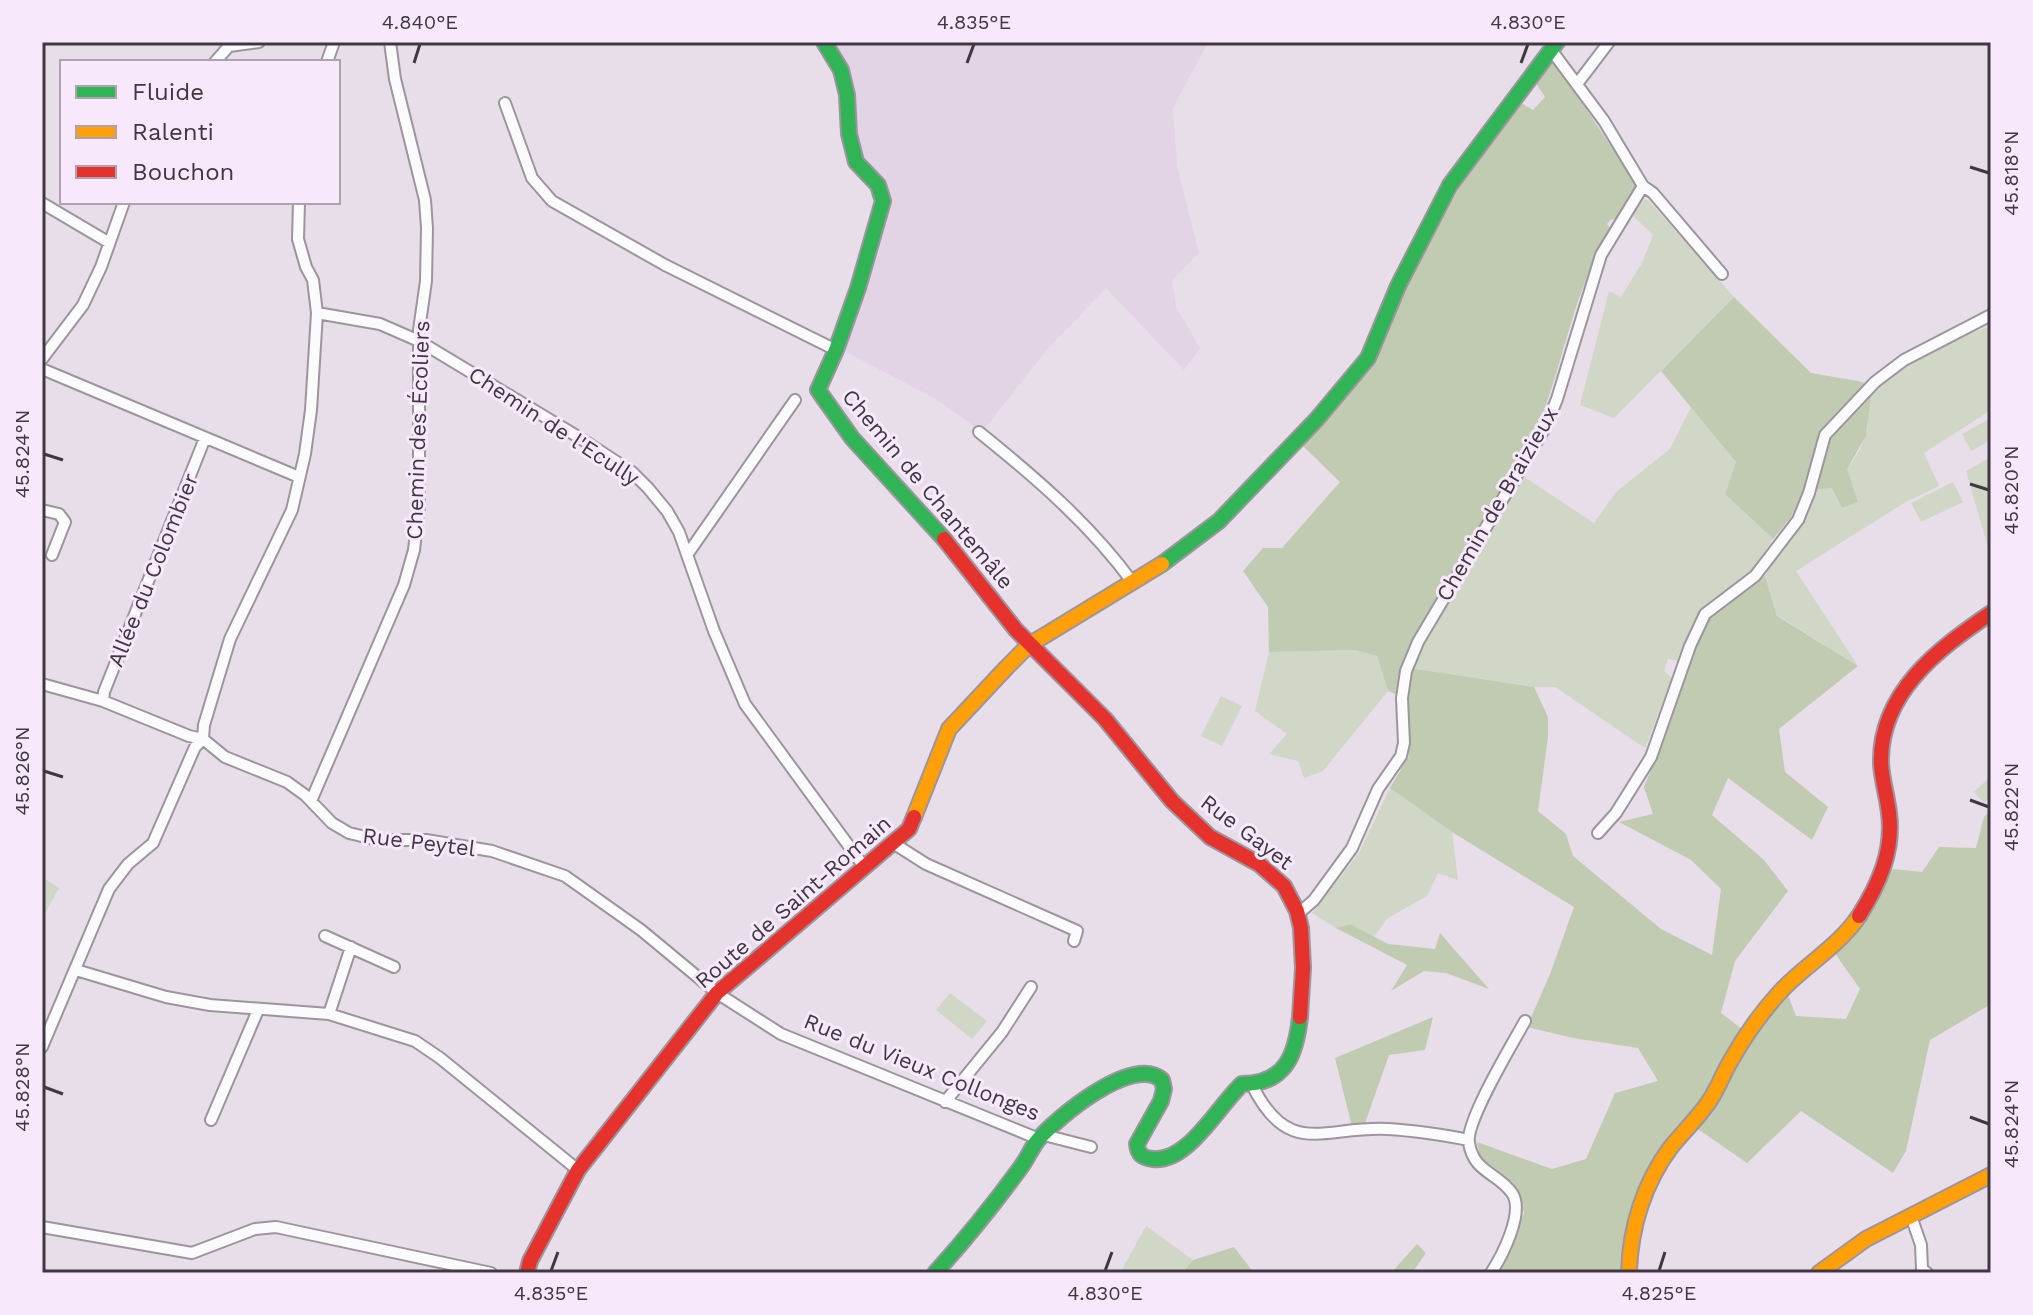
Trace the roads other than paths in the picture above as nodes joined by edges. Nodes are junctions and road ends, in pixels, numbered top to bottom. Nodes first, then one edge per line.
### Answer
1 (259, 42) edge
2 (390, 42) edge
3 (824, 42) edge
4 (1609, 42) edge
5 (226, 44) edge
6 (1554, 46) edge
7 (1577, 84) junction
8 (505, 103) dead end
9 (1643, 186) junction
10 (42, 203) edge
11 (123, 204) edge
12 (299, 204) edge
13 (108, 242) junction
14 (1722, 274) dead end
15 (317, 313) junction
16 (1991, 315) edge
17 (419, 341) junction
18 (836, 350) junction
19 (42, 359) edge
20 (42, 369) edge
21 (795, 400) dead end
22 (979, 432) dead end
23 (205, 438) junction
24 (299, 477) junction
25 (42, 510) edge
26 (52, 555) dead end
27 (687, 555) junction
28 (1133, 583) junction
29 (1991, 613) edge
30 (1029, 645) junction
31 (42, 684) edge
32 (103, 701) junction
33 (203, 739) junction
34 (311, 801) junction
35 (1598, 833) dead end
36 (893, 843) junction
37 (865, 868) junction
38 (1298, 914) junction
39 (325, 936) dead end
40 (1074, 941) dead end
41 (351, 947) junction
42 (394, 967) dead end
43 (76, 970) junction
44 (1031, 987) dead end
45 (717, 993) junction
46 (258, 1010) junction
47 (329, 1014) junction
48 (1525, 1021) dead end
49 (42, 1047) edge
50 (1252, 1085) junction
51 (945, 1102) junction
52 (211, 1120) dead end
53 (1041, 1137) junction
54 (1468, 1140) junction
55 (1091, 1147) dead end
56 (578, 1170) junction
57 (1991, 1175) edge
58 (1911, 1216) junction
59 (42, 1227) edge
60 (491, 1273) edge
61 (527, 1273) edge
62 (935, 1273) edge
63 (1491, 1273) edge
64 (1629, 1273) edge
65 (1819, 1273) edge
66 (1927, 1273) edge

1 - 5 street
2 - 17 street, Chemin des Écoliers
3 - 18 street, Chemin de Chantemâle
4 - 7 street
6 - 7 street
6 - 28 street, Route de Saint-Romain
7 - 9 street
8 - 18 street
9 - 14 street
9 - 38 street, Chemin de Braizieux
10 - 13 street
11 - 13 street
12 - 15 street
13 - 19 street
15 - 17 street, Chemin de l'Ecully
15 - 24 street
16 - 35 street
17 - 27 street, Chemin de l'Ecully
17 - 34 street, Chemin des Écoliers
18 - 30 street, Chemin de Chantemâle
20 - 23 street
21 - 27 street
22 - 28 street
23 - 24 street
23 - 32 street, Allée du Colombier
24 - 33 street
25 - 26 street
27 - 37 street, Chemin de l'Ecully
28 - 30 street, Route de Saint-Romain
29 - 64 street
30 - 36 street, Route de Saint-Romain
30 - 38 street, Rue Gayet
31 - 32 street, Rue Peytel
32 - 33 street, Rue Peytel
33 - 34 street, Rue Peytel
33 - 43 street
34 - 45 street, Rue Peytel
36 - 37 street, Route de Saint-Romain
36 - 40 street
37 - 45 street, Route de Saint-Romain
38 - 50 street, Rue Gayet
39 - 41 street
41 - 42 street
41 - 47 street
43 - 46 street
43 - 49 street
44 - 51 street
45 - 51 street, Rue du Vieux Collonges
45 - 56 street, Route de Saint-Romain
46 - 47 street
46 - 52 street
47 - 56 street
48 - 54 street
50 - 53 street, Rue du Vieux Collonges
50 - 54 street
51 - 53 street, Rue du Vieux Collonges
53 - 55 street
53 - 62 street
54 - 63 street
56 - 61 street, Route de Saint-Romain
57 - 58 street
58 - 65 street
58 - 66 street
59 - 60 street

